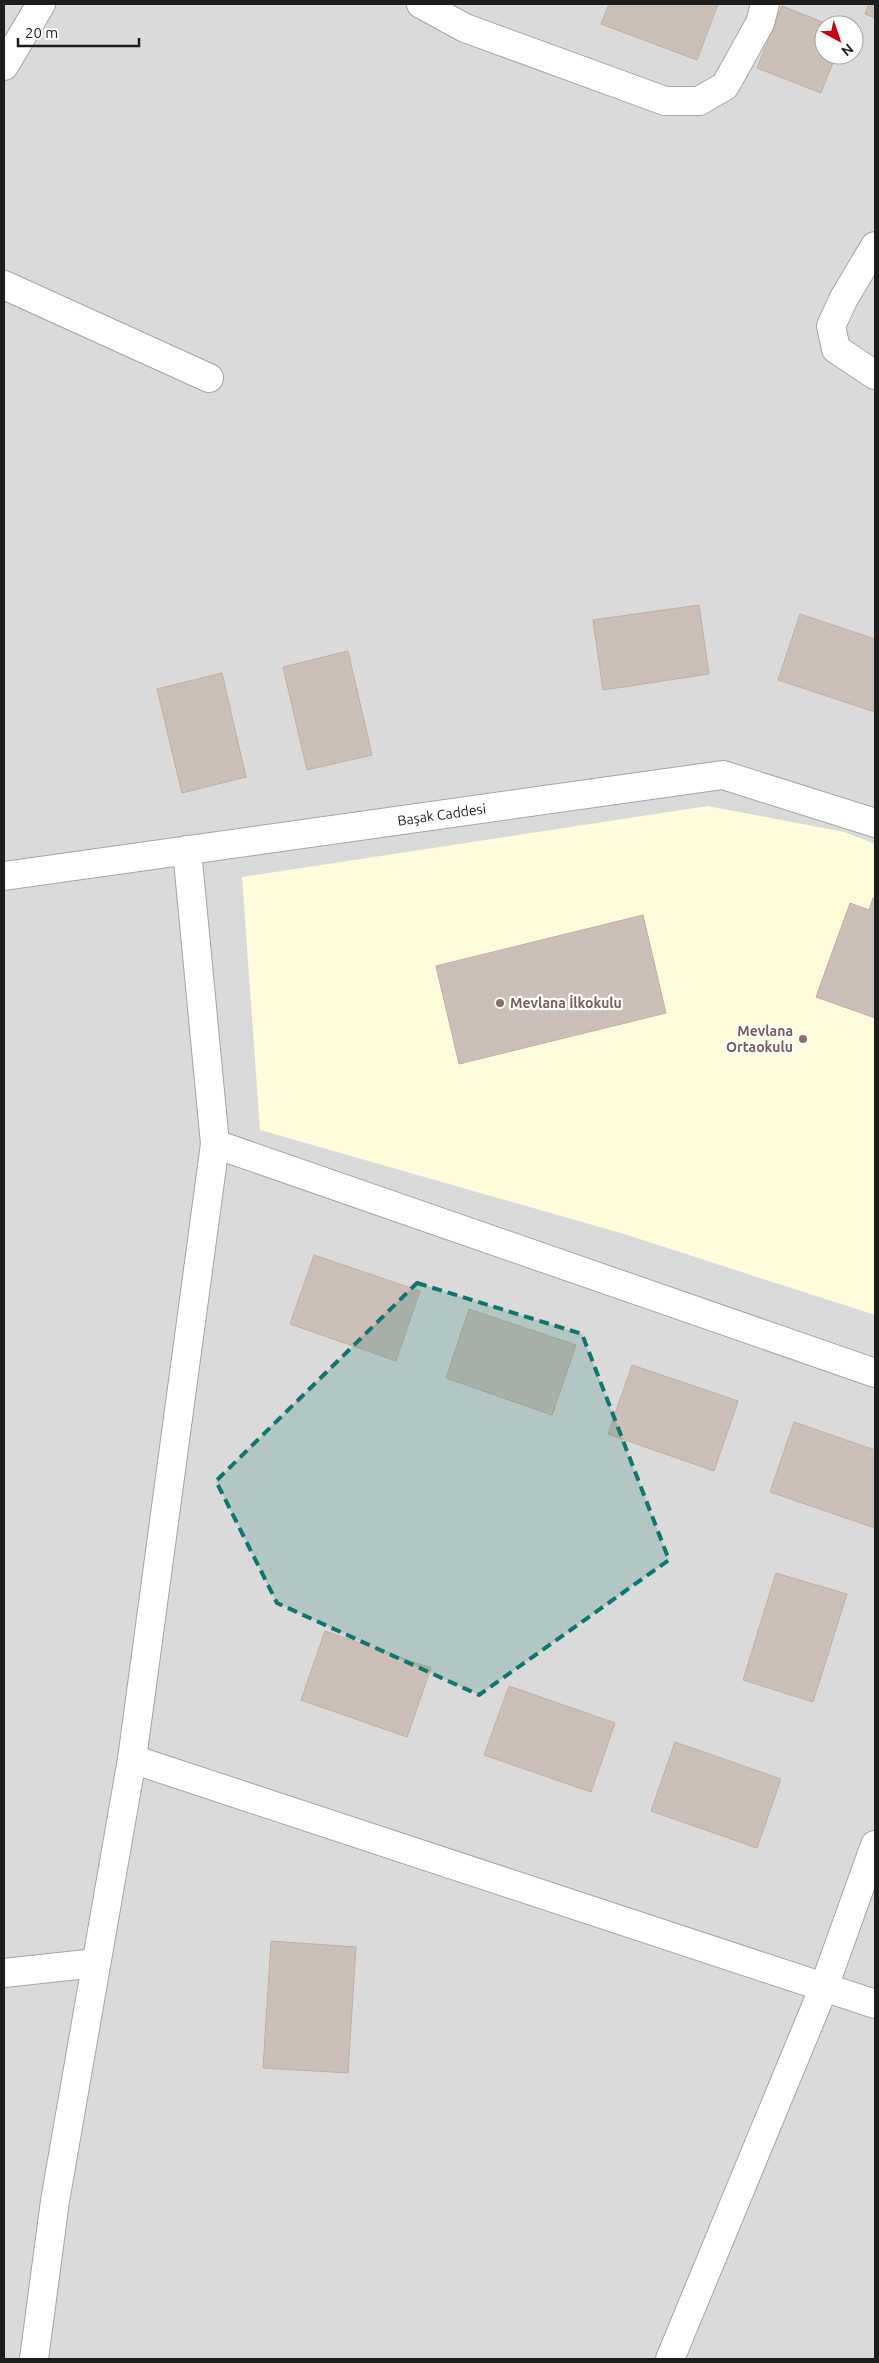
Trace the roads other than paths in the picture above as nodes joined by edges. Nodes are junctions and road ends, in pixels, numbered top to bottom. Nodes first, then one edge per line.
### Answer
1 (41, 4) edge
2 (421, 4) edge
3 (765, 4) edge
4 (4, 66) edge
5 (875, 246) edge
6 (4, 284) edge
7 (875, 375) edge
8 (209, 378) dead end
9 (875, 824) edge
10 (187, 850) junction
11 (4, 876) edge
12 (215, 1144) junction
13 (875, 1373) edge
14 (132, 1759) junction
15 (875, 1845) edge
16 (96, 1963) junction
17 (4, 1974) edge
18 (824, 1987) junction
19 (875, 2004) edge
20 (34, 2359) edge
21 (670, 2359) edge

1 - 4 street
2 - 3 street
5 - 7 street
6 - 8 street
9 - 10 street, Başak Caddesi
10 - 11 street, Başak Caddesi
10 - 12 street
12 - 13 street
12 - 14 street
14 - 16 street
14 - 18 street
15 - 18 street
16 - 17 street
16 - 20 street
18 - 19 street
18 - 21 street

